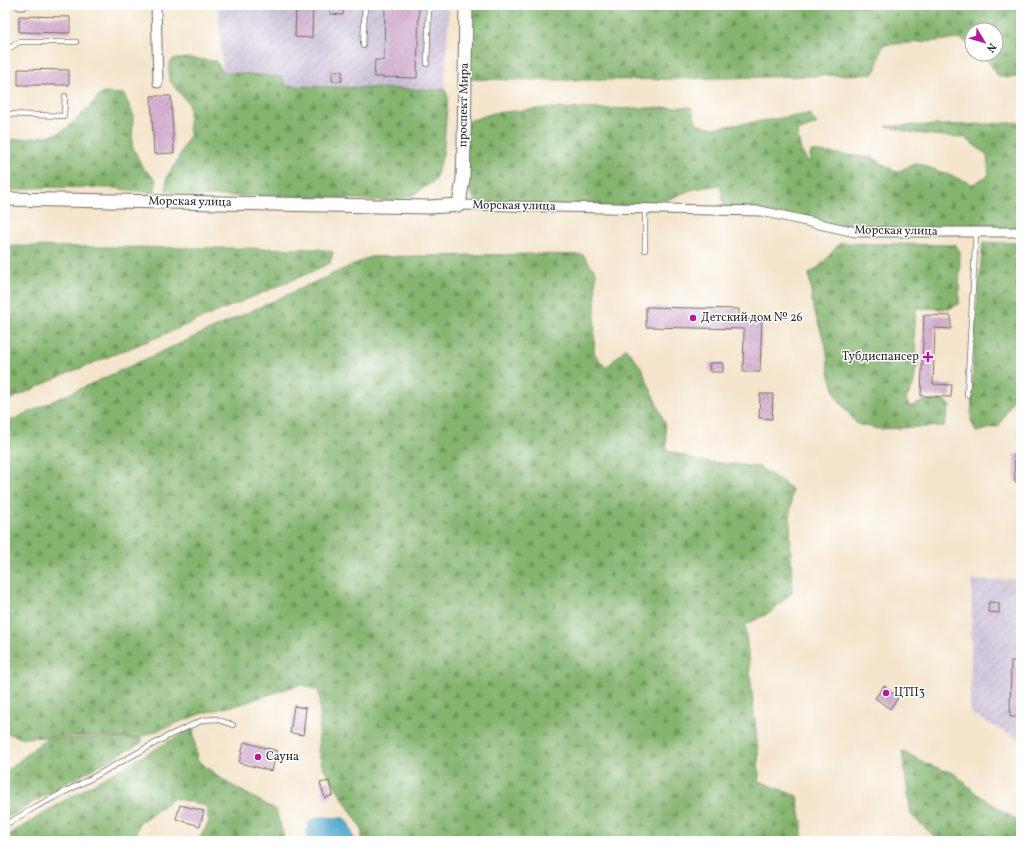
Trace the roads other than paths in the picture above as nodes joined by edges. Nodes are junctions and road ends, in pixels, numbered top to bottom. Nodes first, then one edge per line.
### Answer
1 (20, 5) edge
2 (23, 5) edge
3 (156, 5) edge
4 (365, 5) edge
5 (429, 5) edge
6 (466, 5) edge
7 (76, 42) dead end
8 (362, 46) dead end
9 (5, 51) edge
10 (427, 64) dead end
11 (158, 83) dead end
12 (65, 96) dead end
13 (5, 114) edge
14 (5, 199) edge
15 (459, 204) junction
16 (645, 208) junction
17 (976, 232) junction
18 (1021, 232) edge
19 (645, 250) dead end
20 (966, 395) dead end
21 (233, 725) dead end
22 (5, 825) edge

1 - 2 street
3 - 11 street
4 - 8 lane
5 - 10 lane
6 - 15 main road, проспект Мира
7 - 9 lane
12 - 13 lane
14 - 15 main road, Морская улица
15 - 16 street, Морская улица
16 - 17 street, Морская улица
16 - 19 lane
17 - 18 street, Морская улица
17 - 20 lane
21 - 22 lane

